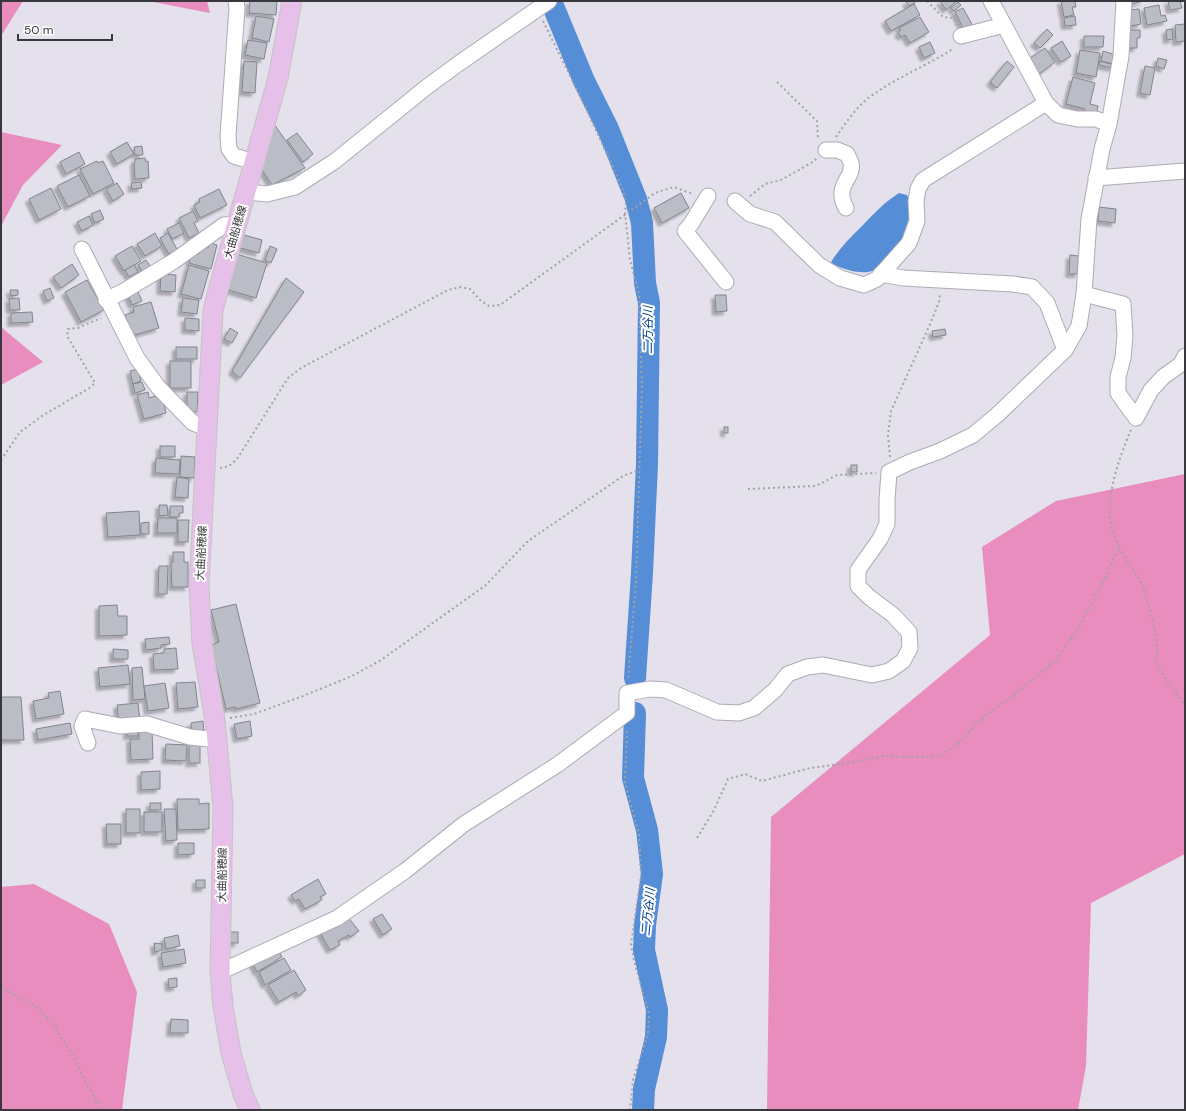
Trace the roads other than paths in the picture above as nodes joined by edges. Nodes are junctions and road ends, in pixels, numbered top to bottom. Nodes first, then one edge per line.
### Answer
1 (236, 1) edge
2 (292, 1) edge
3 (991, 1) edge
4 (1124, 1) edge
5 (542, 6) edge
6 (1004, 25) junction
7 (961, 36) road end
8 (1046, 103) junction
9 (1109, 124) junction
10 (822, 146) road end
11 (254, 162) junction
12 (1185, 171) edge
13 (1096, 178) junction
14 (246, 192) junction
15 (708, 196) road end
16 (735, 201) road end
17 (846, 208) dead end
18 (237, 224) junction
19 (82, 249) dead end
20 (882, 274) junction
21 (726, 282) dead end
22 (1084, 294) junction
23 (110, 306) junction
24 (1065, 350) junction
25 (1185, 356) edge
26 (207, 428) junction
27 (218, 740) junction
28 (88, 743) dead end
29 (220, 972) junction
30 (250, 1110) edge

1 - 11 street
2 - 11 main road, 大曲船穂線
3 - 6 street
4 - 9 street
5 - 14 street
6 - 7 street
6 - 8 street
8 - 9 street
8 - 20 street
9 - 13 street
10 - 17 street
11 - 14 main road, 大曲船穂線
12 - 13 street
13 - 22 street
14 - 18 main road, 大曲船穂線
15 - 21 street
16 - 20 street
18 - 23 street
18 - 26 main road, 大曲船穂線
19 - 23 street
20 - 24 street
22 - 24 street
22 - 25 street
23 - 26 street
24 - 29 street
26 - 27 main road, 大曲船穂線
27 - 28 street
27 - 29 main road, 大曲船穂線
29 - 30 main road, 大曲船穂線

